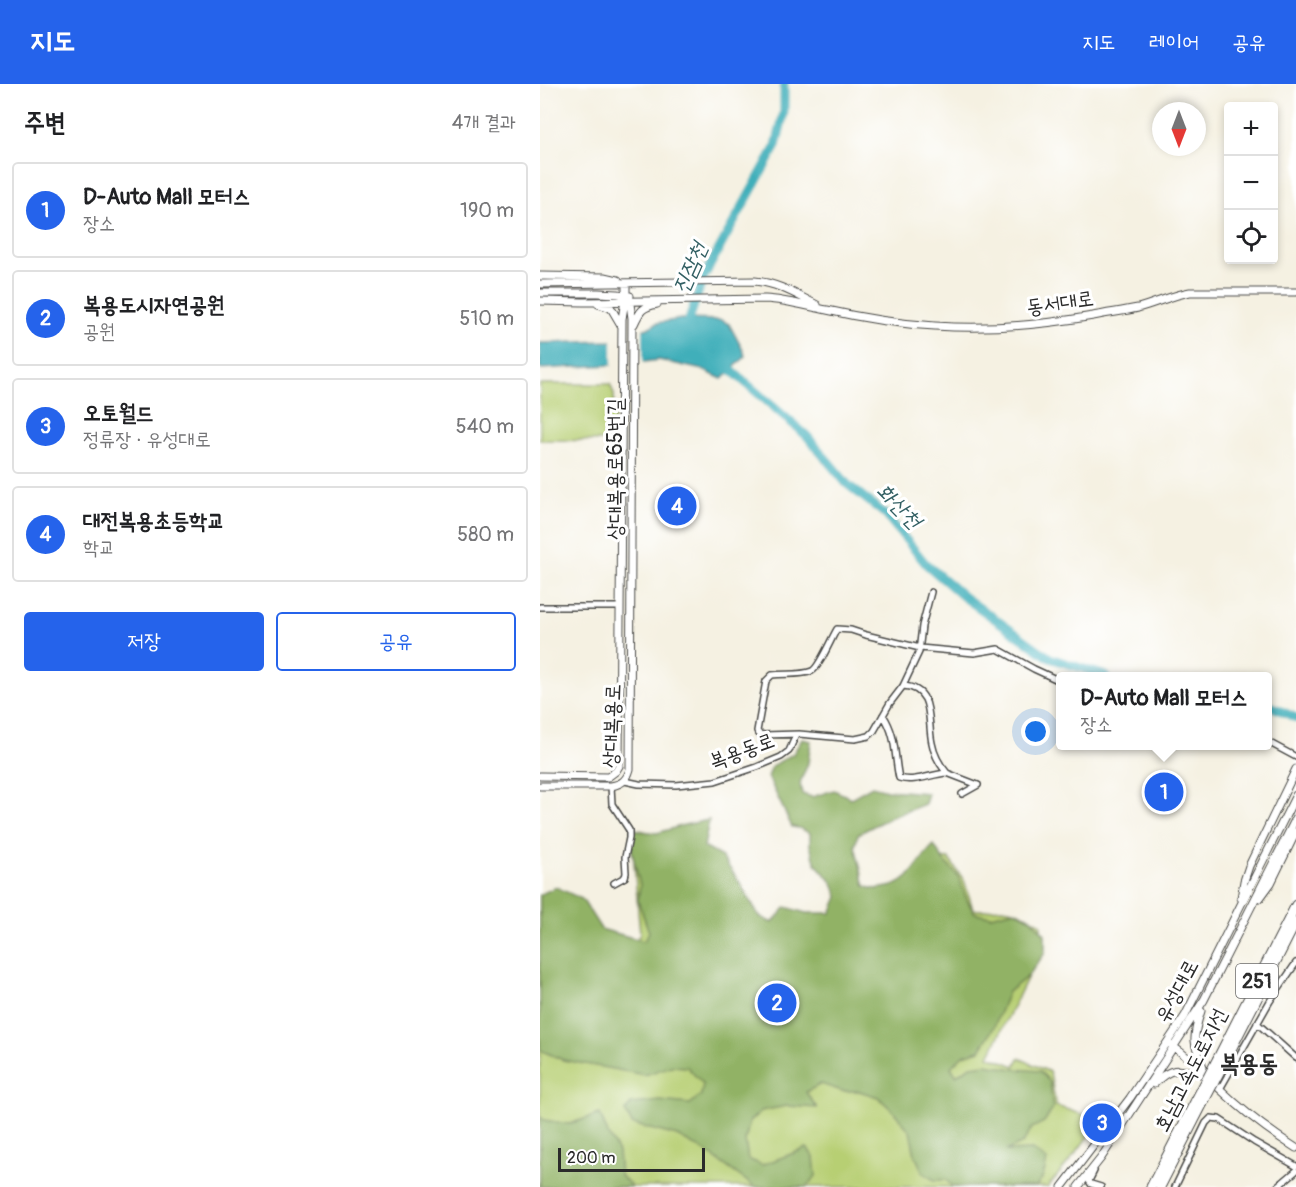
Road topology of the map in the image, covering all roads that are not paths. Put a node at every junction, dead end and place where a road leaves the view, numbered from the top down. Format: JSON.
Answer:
{"nodes":[{"id":1,"x":540,"y":276,"type":"edge"},
{"id":2,"x":626,"y":283,"type":"junction"},
{"id":3,"x":540,"y":284,"type":"edge"},
{"id":4,"x":1296,"y":292,"type":"edge"},
{"id":5,"x":540,"y":293,"type":"edge"},
{"id":6,"x":626,"y":298,"type":"junction"},
{"id":7,"x":670,"y":300,"type":"junction"},
{"id":8,"x":540,"y":301,"type":"edge"},
{"id":9,"x":583,"y":302,"type":"junction"},
{"id":10,"x":827,"y":310,"type":"junction"},
{"id":11,"x":621,"y":322,"type":"junction"},
{"id":12,"x":632,"y":322,"type":"junction"},
{"id":13,"x":931,"y":591,"type":"dead end"},
{"id":14,"x":540,"y":607,"type":"edge"},
{"id":15,"x":620,"y":607,"type":"junction"},
{"id":16,"x":620,"y":621,"type":"joint"},
{"id":17,"x":630,"y":621,"type":"joint"},
{"id":18,"x":920,"y":648,"type":"junction"},
{"id":19,"x":1056,"y":679,"type":"edge"},
{"id":20,"x":903,"y":686,"type":"junction"},
{"id":21,"x":883,"y":715,"type":"junction"},
{"id":22,"x":799,"y":734,"type":"junction"},
{"id":23,"x":1272,"y":744,"type":"edge"},
{"id":24,"x":1296,"y":757,"type":"edge"},
{"id":25,"x":1296,"y":769,"type":"edge"},
{"id":26,"x":947,"y":773,"type":"junction"},
{"id":27,"x":540,"y":776,"type":"edge"},
{"id":28,"x":625,"y":781,"type":"junction"},
{"id":29,"x":540,"y":786,"type":"edge"},
{"id":30,"x":611,"y":786,"type":"junction"},
{"id":31,"x":962,"y":794,"type":"dead end"},
{"id":32,"x":1296,"y":795,"type":"edge"},
{"id":33,"x":1296,"y":819,"type":"edge"},
{"id":34,"x":1296,"y":832,"type":"edge"},
{"id":35,"x":614,"y":883,"type":"dead end"},
{"id":36,"x":1240,"y":905,"type":"junction"},
{"id":37,"x":1296,"y":905,"type":"edge"},
{"id":38,"x":1245,"y":919,"type":"junction"},
{"id":39,"x":1296,"y":922,"type":"edge"},
{"id":40,"x":1296,"y":963,"type":"edge"},
{"id":41,"x":1204,"y":1000,"type":"junction"},
{"id":42,"x":1257,"y":1023,"type":"junction"},
{"id":43,"x":1171,"y":1045,"type":"junction"},
{"id":44,"x":1296,"y":1058,"type":"edge"},
{"id":45,"x":1221,"y":1060,"type":"junction"},
{"id":46,"x":1206,"y":1075,"type":"junction"},
{"id":47,"x":1220,"y":1089,"type":"junction"},
{"id":48,"x":1141,"y":1099,"type":"junction"},
{"id":49,"x":1199,"y":1103,"type":"junction"},
{"id":50,"x":1296,"y":1148,"type":"edge"},
{"id":51,"x":1101,"y":1158,"type":"junction"},
{"id":52,"x":1296,"y":1168,"type":"edge"},
{"id":53,"x":1062,"y":1187,"type":"edge"},
{"id":54,"x":1078,"y":1187,"type":"edge"},
{"id":55,"x":1101,"y":1187,"type":"edge"},
{"id":56,"x":1151,"y":1187,"type":"edge"},
{"id":57,"x":1160,"y":1187,"type":"edge"},
{"id":58,"x":1175,"y":1187,"type":"edge"},
{"id":59,"x":1277,"y":1187,"type":"edge"}],
"edges":[{"from":1,"to":2,"type":"street"},
{"from":2,"to":3,"type":"street","name":"동서대로"},
{"from":2,"to":6,"type":"street"},
{"from":2,"to":10,"type":"street","name":"동서대로"},
{"from":4,"to":10,"type":"street","name":"동서대로"},
{"from":5,"to":6,"type":"street"},
{"from":6,"to":7,"type":"street","name":"동서대로"},
{"from":6,"to":9,"type":"street"},
{"from":6,"to":11,"type":"street","name":"상대복용로65번길"},
{"from":6,"to":12,"type":"street","name":"상대복용로65번길"},
{"from":7,"to":10,"type":"street","name":"동서대로"},
{"from":7,"to":12,"type":"street"},
{"from":8,"to":9,"type":"street"},
{"from":9,"to":11,"type":"street"},
{"from":11,"to":15,"type":"street","name":"상대복용로65번길"},
{"from":12,"to":17,"type":"street","name":"상대복용로65번길"},
{"from":13,"to":18,"type":"street","name":"복용동로"},
{"from":14,"to":15,"type":"street"},
{"from":15,"to":16,"type":"street","name":"상대복용로65번길"},
{"from":16,"to":27,"type":"street","name":"상대복용로"},
{"from":17,"to":28,"type":"street","name":"상대복용로"},
{"from":18,"to":19,"type":"street"},
{"from":18,"to":20,"type":"street","name":"복용동로"},
{"from":18,"to":22,"type":"street"},
{"from":20,"to":21,"type":"street","name":"복용동로"},
{"from":20,"to":26,"type":"street"},
{"from":21,"to":22,"type":"street","name":"복용동로"},
{"from":21,"to":26,"type":"street"},
{"from":22,"to":28,"type":"street","name":"복용동로"},
{"from":23,"to":24,"type":"street"},
{"from":25,"to":36,"type":"street"},
{"from":26,"to":31,"type":"street"},
{"from":28,"to":30,"type":"street","name":"상대복용로"},
{"from":29,"to":30,"type":"street","name":"상대복용로"},
{"from":30,"to":35,"type":"street"},
{"from":32,"to":36,"type":"street","name":"유성대로"},
{"from":33,"to":38,"type":"street","name":"유성대로"},
{"from":34,"to":38,"type":"street"},
{"from":36,"to":43,"type":"street","name":"유성대로"},
{"from":37,"to":45,"type":"highway","name":"호남고속도로지선","number":"251"},
{"from":38,"to":41,"type":"street","name":"유성대로"},
{"from":39,"to":45,"type":"highway","name":"호남고속도로지선","number":"251"},
{"from":40,"to":42,"type":"street"},
{"from":41,"to":43,"type":"street","name":"유성대로"},
{"from":41,"to":46,"type":"street"},
{"from":42,"to":44,"type":"street"},
{"from":42,"to":47,"type":"street"},
{"from":43,"to":46,"type":"street"},
{"from":43,"to":48,"type":"street","name":"유성대로"},
{"from":43,"to":53,"type":"street","name":"유성대로"},
{"from":45,"to":49,"type":"highway","name":"호남고속도로지선","number":"251","bridge":true},
{"from":46,"to":47,"type":"street"},
{"from":46,"to":48,"type":"street"},
{"from":47,"to":50,"type":"street"},
{"from":48,"to":51,"type":"street","name":"유성대로"},
{"from":49,"to":56,"type":"highway","name":"호남고속도로지선","number":"251"},
{"from":49,"to":57,"type":"highway","name":"호남고속도로지선","number":"251"},
{"from":51,"to":54,"type":"street","name":"유성대로"},
{"from":51,"to":55,"type":"street"},
{"from":52,"to":58,"type":"street"},
{"from":52,"to":59,"type":"street"}]}
